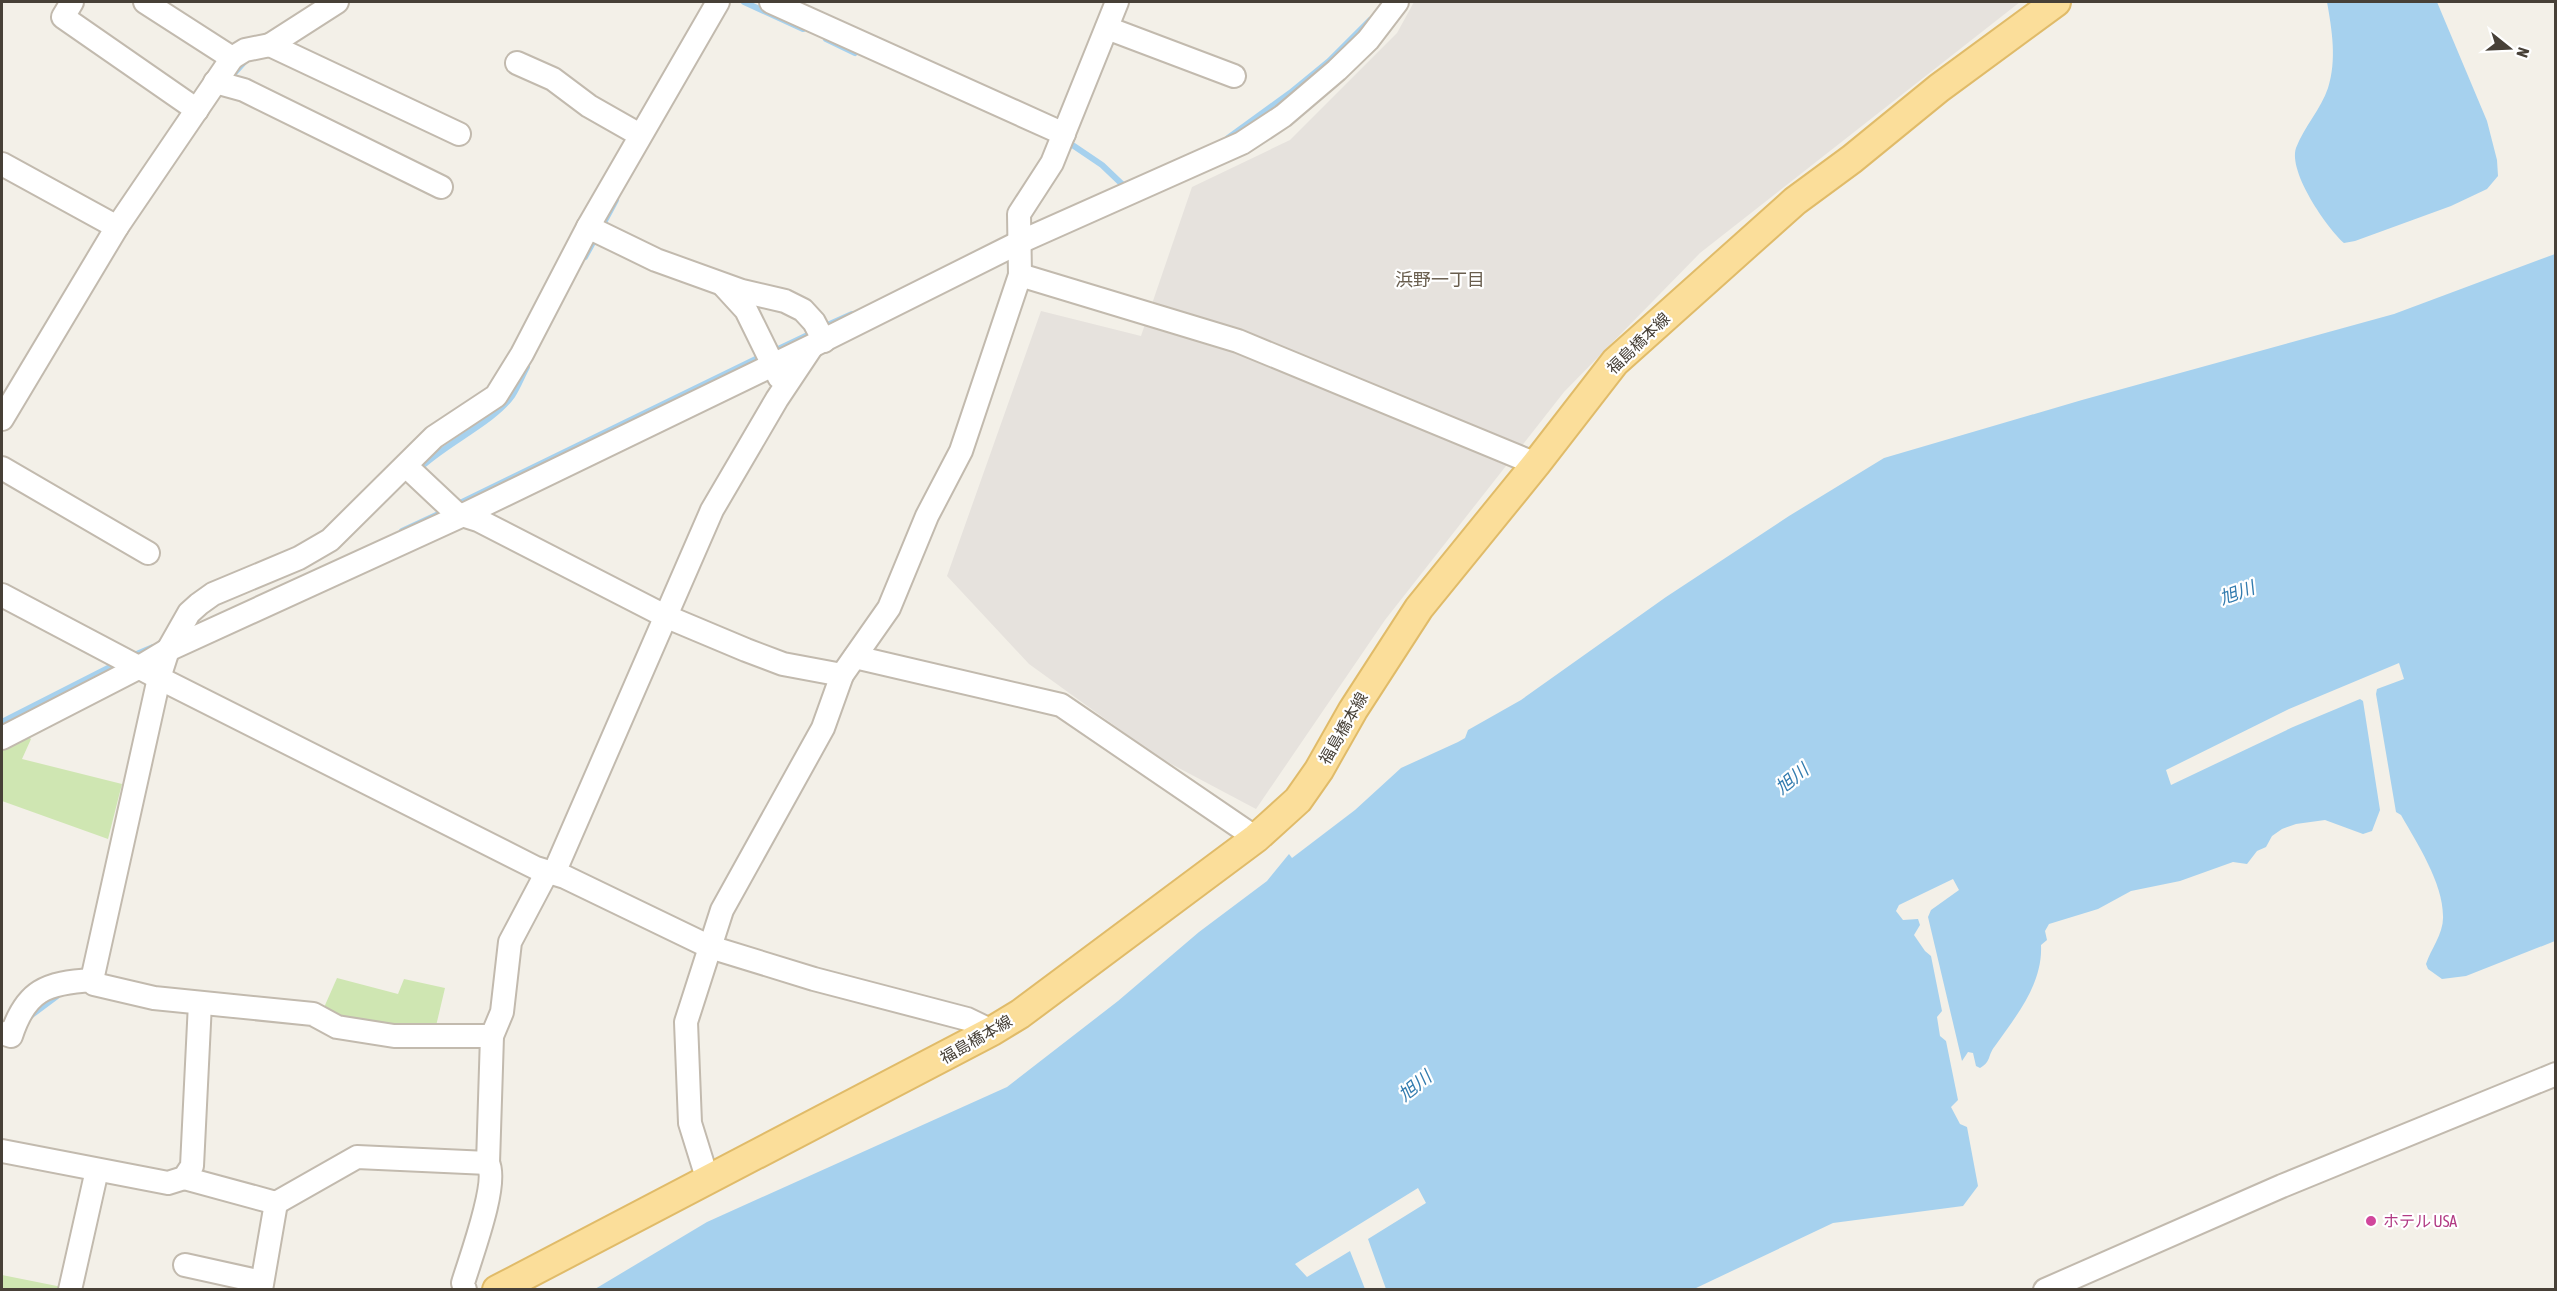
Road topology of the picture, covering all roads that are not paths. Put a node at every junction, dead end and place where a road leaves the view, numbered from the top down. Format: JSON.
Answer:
{"nodes":[{"id":1,"x":72,"y":2,"type":"edge"},
{"id":2,"x":145,"y":2,"type":"edge"},
{"id":3,"x":337,"y":2,"type":"edge"},
{"id":4,"x":718,"y":2,"type":"edge"},
{"id":5,"x":771,"y":2,"type":"edge"},
{"id":6,"x":1117,"y":2,"type":"edge"},
{"id":7,"x":1397,"y":2,"type":"edge"},
{"id":8,"x":2056,"y":2,"type":"edge"},
{"id":9,"x":1107,"y":28,"type":"junction"},
{"id":10,"x":517,"y":63,"type":"dead end"},
{"id":11,"x":235,"y":65,"type":"junction"},
{"id":12,"x":1234,"y":76,"type":"dead end"},
{"id":13,"x":196,"y":110,"type":"junction"},
{"id":14,"x":459,"y":134,"type":"dead end"},
{"id":15,"x":1064,"y":134,"type":"junction"},
{"id":16,"x":640,"y":135,"type":"junction"},
{"id":17,"x":2,"y":164,"type":"edge"},
{"id":18,"x":441,"y":187,"type":"dead end"},
{"id":19,"x":117,"y":226,"type":"junction"},
{"id":20,"x":595,"y":230,"type":"junction"},
{"id":21,"x":1020,"y":234,"type":"junction"},
{"id":22,"x":1020,"y":275,"type":"junction"},
{"id":23,"x":723,"y":285,"type":"junction"},
{"id":24,"x":818,"y":337,"type":"junction"},
{"id":25,"x":769,"y":358,"type":"junction"},
{"id":26,"x":784,"y":389,"type":"junction"},
{"id":27,"x":2,"y":419,"type":"edge"},
{"id":28,"x":1536,"y":464,"type":"junction"},
{"id":29,"x":2,"y":468,"type":"edge"},
{"id":30,"x":411,"y":470,"type":"junction"},
{"id":31,"x":454,"y":510,"type":"junction"},
{"id":32,"x":148,"y":553,"type":"dead end"},
{"id":33,"x":2,"y":595,"type":"edge"},
{"id":34,"x":661,"y":613,"type":"junction"},
{"id":35,"x":174,"y":638,"type":"junction"},
{"id":36,"x":136,"y":666,"type":"junction"},
{"id":37,"x":848,"y":666,"type":"junction"},
{"id":38,"x":159,"y":678,"type":"junction"},
{"id":39,"x":2,"y":738,"type":"edge"},
{"id":40,"x":1256,"y":838,"type":"junction"},
{"id":41,"x":550,"y":872,"type":"junction"},
{"id":42,"x":711,"y":946,"type":"junction"},
{"id":43,"x":88,"y":980,"type":"junction"},
{"id":44,"x":200,"y":1007,"type":"junction"},
{"id":45,"x":12,"y":1024,"type":"edge"},
{"id":46,"x":992,"y":1031,"type":"junction"},
{"id":47,"x":492,"y":1036,"type":"junction"},
{"id":48,"x":2556,"y":1074,"type":"edge"},
{"id":49,"x":2,"y":1151,"type":"edge"},
{"id":50,"x":488,"y":1163,"type":"junction"},
{"id":51,"x":97,"y":1170,"type":"junction"},
{"id":52,"x":184,"y":1178,"type":"junction"},
{"id":53,"x":708,"y":1181,"type":"junction"},
{"id":54,"x":276,"y":1203,"type":"junction"},
{"id":55,"x":185,"y":1265,"type":"dead end"},
{"id":56,"x":261,"y":1286,"type":"edge"},
{"id":57,"x":70,"y":1290,"type":"edge"},
{"id":58,"x":465,"y":1290,"type":"edge"},
{"id":59,"x":497,"y":1290,"type":"edge"},
{"id":60,"x":2045,"y":1290,"type":"edge"}],
"edges":[{"from":1,"to":13,"type":"street"},
{"from":2,"to":11,"type":"street"},
{"from":3,"to":11,"type":"street"},
{"from":4,"to":16,"type":"street"},
{"from":5,"to":15,"type":"street"},
{"from":6,"to":9,"type":"street"},
{"from":7,"to":21,"type":"street"},
{"from":8,"to":28,"type":"main road","name":"福島橋本線"},
{"from":9,"to":12,"type":"street"},
{"from":9,"to":15,"type":"street"},
{"from":10,"to":16,"type":"street"},
{"from":11,"to":13,"type":"street"},
{"from":11,"to":14,"type":"street"},
{"from":11,"to":18,"type":"street"},
{"from":13,"to":19,"type":"street"},
{"from":15,"to":21,"type":"street"},
{"from":16,"to":20,"type":"street"},
{"from":17,"to":19,"type":"street"},
{"from":19,"to":27,"type":"street"},
{"from":20,"to":23,"type":"street"},
{"from":20,"to":30,"type":"street"},
{"from":21,"to":22,"type":"street"},
{"from":21,"to":24,"type":"street"},
{"from":22,"to":28,"type":"street"},
{"from":22,"to":37,"type":"street"},
{"from":23,"to":24,"type":"street"},
{"from":23,"to":25,"type":"street"},
{"from":24,"to":25,"type":"street"},
{"from":24,"to":26,"type":"street"},
{"from":25,"to":26,"type":"street"},
{"from":25,"to":31,"type":"street"},
{"from":26,"to":34,"type":"street"},
{"from":28,"to":40,"type":"main road","name":"福島橋本線"},
{"from":29,"to":32,"type":"street"},
{"from":30,"to":31,"type":"street"},
{"from":30,"to":35,"type":"street"},
{"from":31,"to":34,"type":"street"},
{"from":31,"to":35,"type":"street"},
{"from":33,"to":36,"type":"street"},
{"from":34,"to":37,"type":"street"},
{"from":34,"to":41,"type":"street"},
{"from":35,"to":36,"type":"street"},
{"from":35,"to":38,"type":"street"},
{"from":36,"to":38,"type":"street"},
{"from":36,"to":39,"type":"street"},
{"from":37,"to":40,"type":"street"},
{"from":37,"to":42,"type":"street"},
{"from":38,"to":41,"type":"street"},
{"from":38,"to":43,"type":"street"},
{"from":40,"to":46,"type":"main road","name":"福島橋本線"},
{"from":41,"to":42,"type":"street"},
{"from":41,"to":47,"type":"street"},
{"from":42,"to":46,"type":"street"},
{"from":42,"to":53,"type":"street"},
{"from":43,"to":44,"type":"street"},
{"from":43,"to":45,"type":"street"},
{"from":44,"to":47,"type":"street"},
{"from":44,"to":52,"type":"street"},
{"from":46,"to":53,"type":"main road","name":"福島橋本線"},
{"from":47,"to":50,"type":"street"},
{"from":48,"to":60,"type":"street"},
{"from":49,"to":51,"type":"street"},
{"from":50,"to":54,"type":"street"},
{"from":50,"to":58,"type":"street"},
{"from":51,"to":52,"type":"street"},
{"from":51,"to":57,"type":"street"},
{"from":52,"to":54,"type":"street"},
{"from":53,"to":59,"type":"main road","name":"福島橋本線"},
{"from":54,"to":56,"type":"street"},
{"from":55,"to":56,"type":"street"}]}
